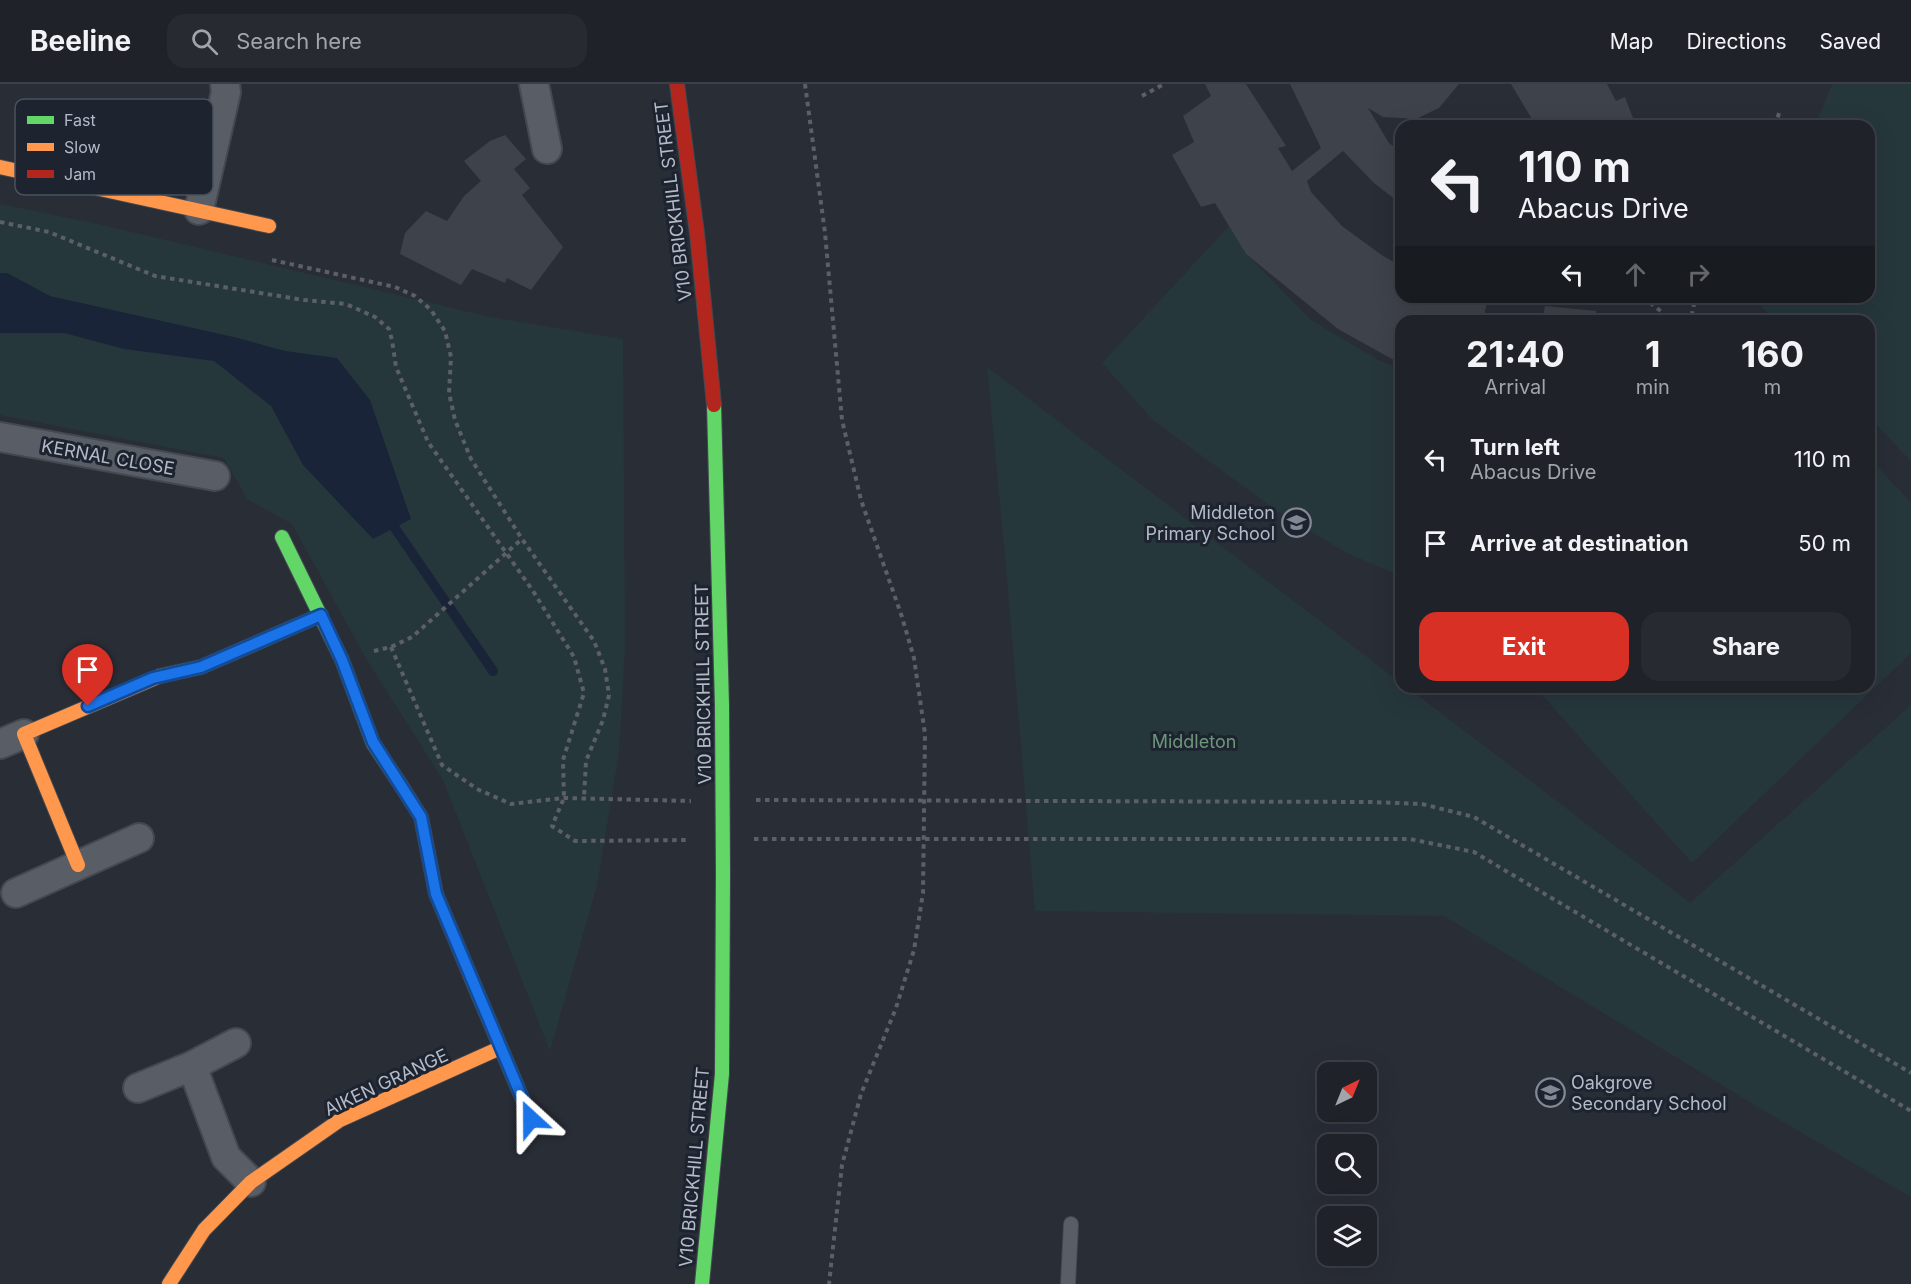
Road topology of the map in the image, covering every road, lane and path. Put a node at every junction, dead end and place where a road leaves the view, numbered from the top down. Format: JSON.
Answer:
{"nodes":[{"id":1,"x":225,"y":84,"type":"edge"},
{"id":2,"x":534,"y":84,"type":"edge"},
{"id":3,"x":677,"y":84,"type":"edge"},
{"id":4,"x":805,"y":84,"type":"edge"},
{"id":5,"x":1164,"y":84,"type":"edge"},
{"id":6,"x":1142,"y":96,"type":"dead end"},
{"id":7,"x":1780,"y":110,"type":"dead end"},
{"id":8,"x":1777,"y":120,"type":"edge"},
{"id":9,"x":213,"y":149,"type":"edge"},
{"id":10,"x":547,"y":149,"type":"dead end"},
{"id":11,"x":0,"y":167,"type":"edge"},
{"id":12,"x":15,"y":170,"type":"edge"},
{"id":13,"x":130,"y":195,"type":"edge"},
{"id":14,"x":202,"y":195,"type":"edge"},
{"id":15,"x":199,"y":210,"type":"junction"},
{"id":16,"x":0,"y":222,"type":"edge"},
{"id":17,"x":269,"y":226,"type":"dead end"},
{"id":18,"x":267,"y":259,"type":"dead end"},
{"id":19,"x":1651,"y":303,"type":"edge"},
{"id":20,"x":1694,"y":304,"type":"dead end"},
{"id":21,"x":1665,"y":315,"type":"edge"},
{"id":22,"x":1691,"y":315,"type":"edge"},
{"id":23,"x":0,"y":437,"type":"edge"},
{"id":24,"x":215,"y":476,"type":"dead end"},
{"id":25,"x":282,"y":537,"type":"dead end"},
{"id":26,"x":522,"y":539,"type":"junction"},
{"id":27,"x":506,"y":552,"type":"junction"},
{"id":28,"x":321,"y":615,"type":"junction"},
{"id":29,"x":391,"y":647,"type":"junction"},
{"id":30,"x":342,"y":660,"type":"junction"},
{"id":31,"x":12,"y":739,"type":"edge"},
{"id":32,"x":564,"y":798,"type":"junction"},
{"id":33,"x":584,"y":798,"type":"junction"},
{"id":34,"x":748,"y":800,"type":"dead end"},
{"id":35,"x":924,"y":800,"type":"junction"},
{"id":36,"x":693,"y":801,"type":"dead end"},
{"id":37,"x":140,"y":838,"type":"dead end"},
{"id":38,"x":925,"y":838,"type":"junction"},
{"id":39,"x":750,"y":839,"type":"dead end"},
{"id":40,"x":692,"y":840,"type":"dead end"},
{"id":41,"x":78,"y":865,"type":"junction"},
{"id":42,"x":16,"y":892,"type":"dead end"},
{"id":43,"x":236,"y":1043,"type":"dead end"},
{"id":44,"x":500,"y":1048,"type":"junction"},
{"id":45,"x":192,"y":1066,"type":"junction"},
{"id":46,"x":1911,"y":1073,"type":"edge"},
{"id":47,"x":138,"y":1088,"type":"dead end"},
{"id":48,"x":1911,"y":1111,"type":"edge"},
{"id":49,"x":531,"y":1119,"type":"dead end"},
{"id":50,"x":251,"y":1182,"type":"junction"},
{"id":51,"x":1071,"y":1224,"type":"dead end"},
{"id":52,"x":169,"y":1284,"type":"edge"},
{"id":53,"x":702,"y":1284,"type":"edge"},
{"id":54,"x":829,"y":1284,"type":"edge"},
{"id":55,"x":1068,"y":1284,"type":"edge"}],
"edges":[{"from":1,"to":9,"type":"street"},
{"from":2,"to":10,"type":"street"},
{"from":3,"to":53,"type":"street","name":"V10 BRICKHILL STREET","bridge":true},
{"from":4,"to":35,"type":"path"},
{"from":5,"to":6,"type":"path"},
{"from":7,"to":8,"type":"path"},
{"from":11,"to":12,"type":"street"},
{"from":13,"to":15,"type":"street"},
{"from":14,"to":15,"type":"street"},
{"from":15,"to":17,"type":"street"},
{"from":16,"to":27,"type":"path"},
{"from":18,"to":26,"type":"path"},
{"from":19,"to":21,"type":"path"},
{"from":20,"to":22,"type":"path"},
{"from":23,"to":24,"type":"street","name":"KERNAL CLOSE"},
{"from":25,"to":28,"type":"street"},
{"from":26,"to":27,"type":"path"},
{"from":26,"to":33,"type":"path"},
{"from":27,"to":29,"type":"path"},
{"from":27,"to":32,"type":"path"},
{"from":28,"to":30,"type":"street"},
{"from":28,"to":31,"type":"street"},
{"from":29,"to":30,"type":"path"},
{"from":29,"to":32,"type":"path"},
{"from":30,"to":44,"type":"street"},
{"from":31,"to":41,"type":"street"},
{"from":32,"to":33,"type":"path"},
{"from":32,"to":40,"type":"path"},
{"from":33,"to":36,"type":"path"},
{"from":34,"to":35,"type":"path"},
{"from":35,"to":38,"type":"path"},
{"from":35,"to":46,"type":"path"},
{"from":37,"to":41,"type":"street"},
{"from":38,"to":39,"type":"path"},
{"from":38,"to":48,"type":"path"},
{"from":38,"to":54,"type":"path"},
{"from":41,"to":42,"type":"street"},
{"from":43,"to":45,"type":"street"},
{"from":44,"to":49,"type":"street"},
{"from":44,"to":50,"type":"street","name":"AIKEN GRANGE"},
{"from":45,"to":47,"type":"street"},
{"from":45,"to":50,"type":"street"},
{"from":50,"to":52,"type":"street","name":"AIKEN GRANGE"},
{"from":51,"to":55,"type":"lane"}]}
